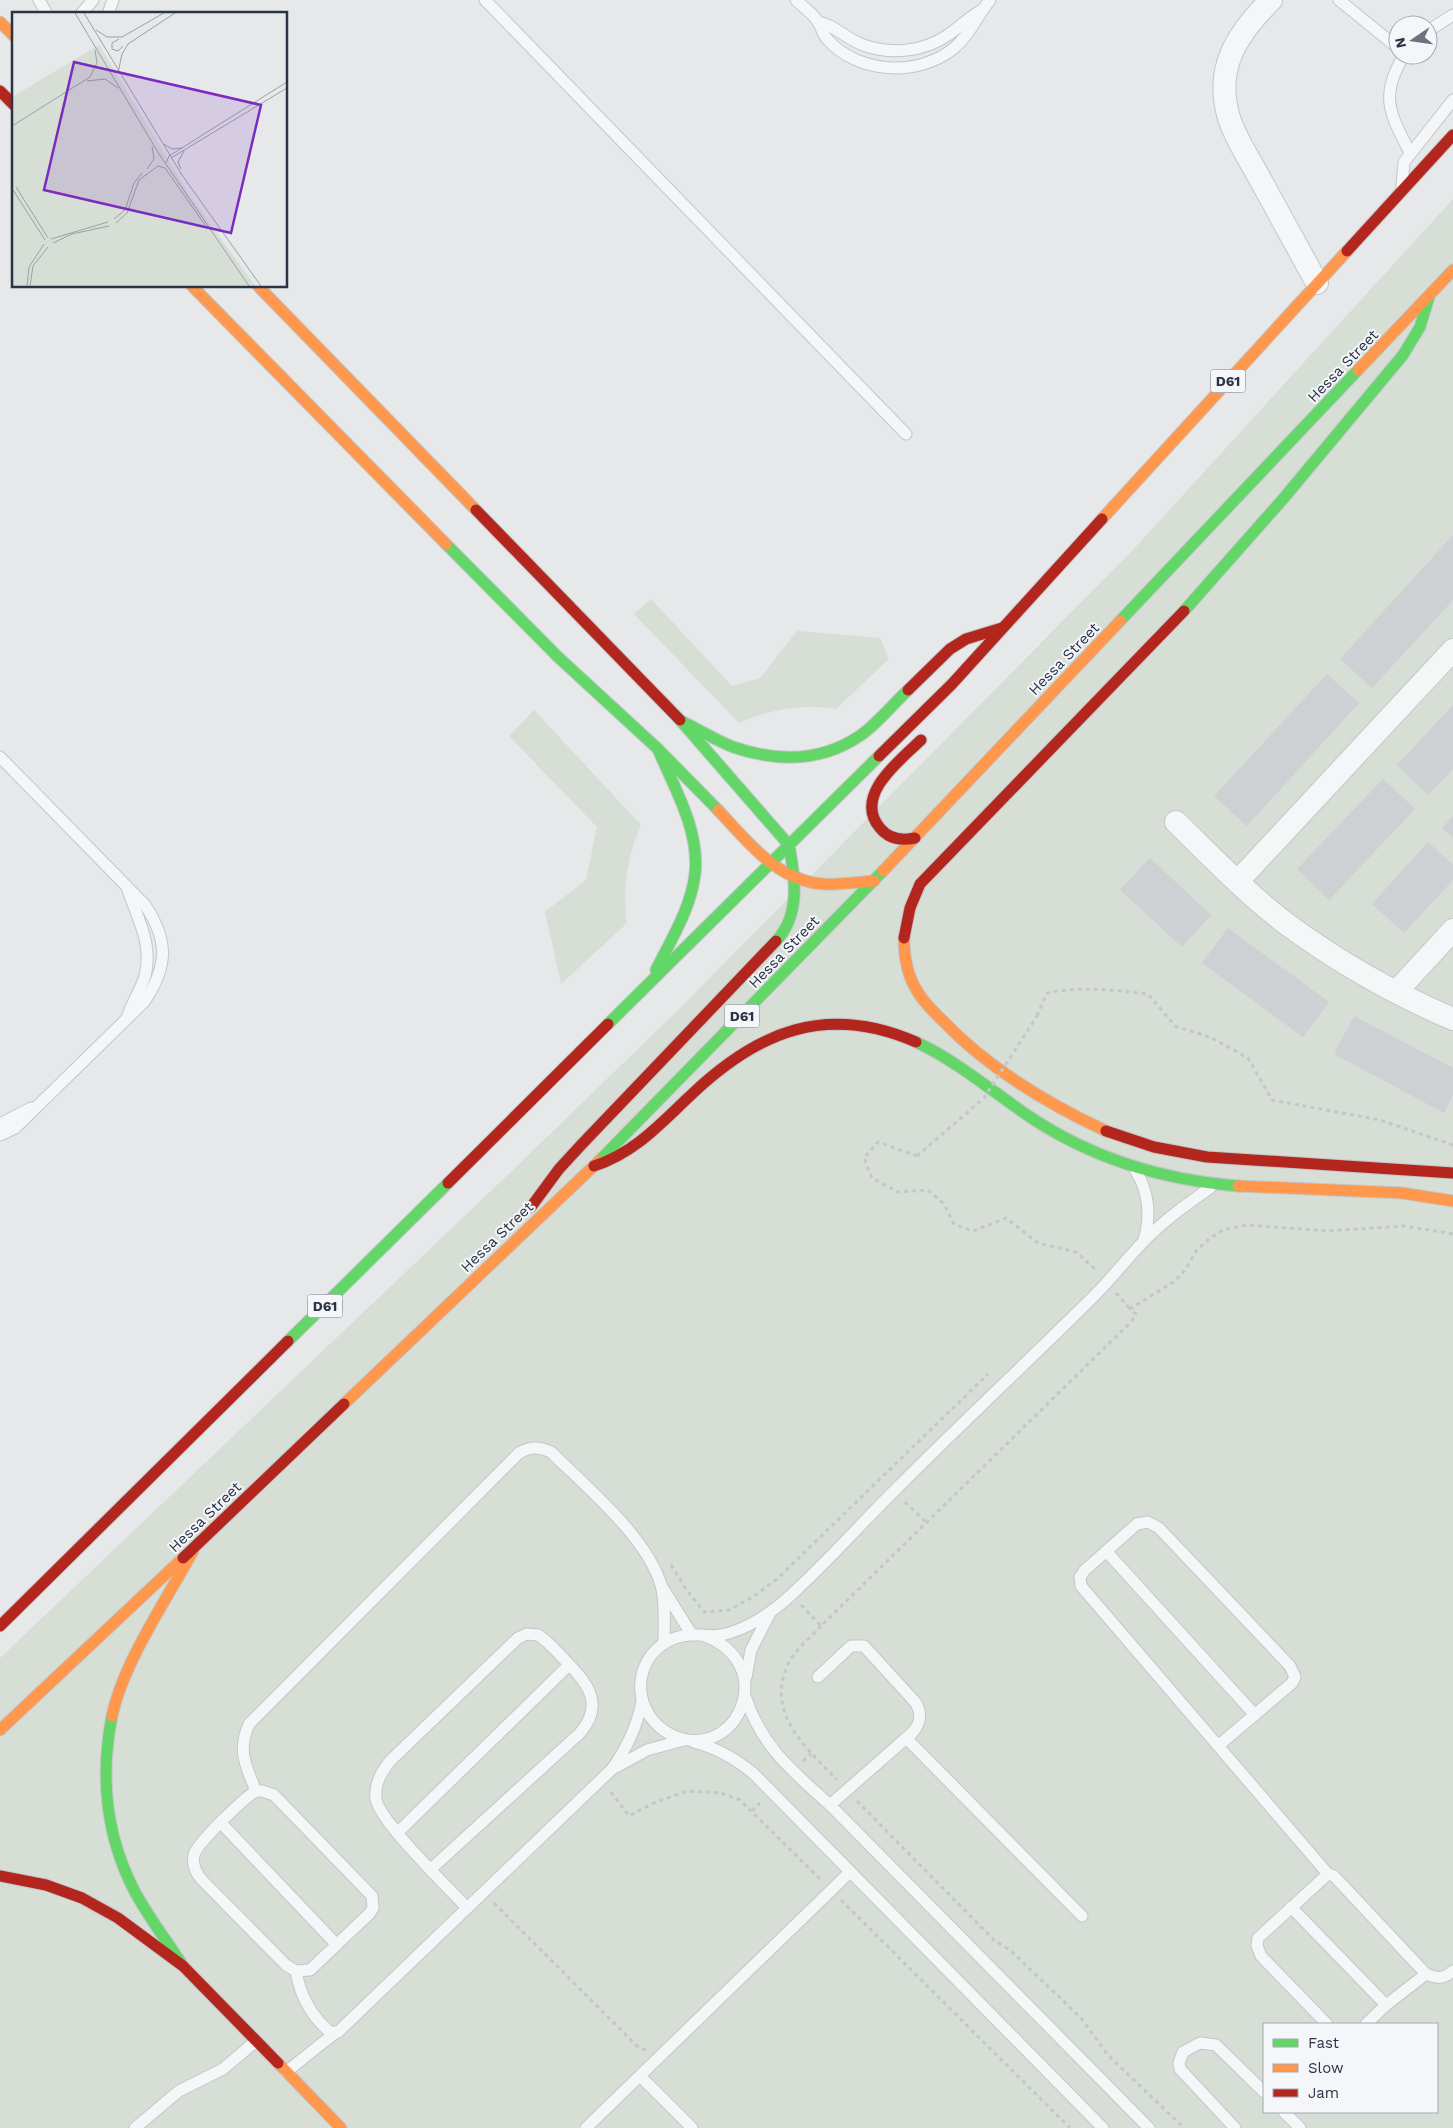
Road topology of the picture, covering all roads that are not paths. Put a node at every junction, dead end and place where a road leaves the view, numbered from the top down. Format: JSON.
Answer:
{"nodes":[{"id":1,"x":39,"y":0,"type":"edge"},
{"id":2,"x":93,"y":0,"type":"edge"},
{"id":3,"x":113,"y":0,"type":"edge"},
{"id":4,"x":485,"y":0,"type":"edge"},
{"id":5,"x":796,"y":0,"type":"edge"},
{"id":6,"x":990,"y":0,"type":"edge"},
{"id":7,"x":1271,"y":0,"type":"edge"},
{"id":8,"x":1339,"y":0,"type":"edge"},
{"id":9,"x":982,"y":10,"type":"junction"},
{"id":10,"x":46,"y":12,"type":"edge"},
{"id":11,"x":83,"y":12,"type":"edge"},
{"id":12,"x":109,"y":12,"type":"edge"},
{"id":13,"x":1453,"y":15,"type":"edge"},
{"id":14,"x":0,"y":22,"type":"edge"},
{"id":15,"x":818,"y":22,"type":"junction"},
{"id":16,"x":1438,"y":25,"type":"edge"},
{"id":17,"x":12,"y":34,"type":"edge"},
{"id":18,"x":1388,"y":40,"type":"edge"},
{"id":19,"x":1399,"y":65,"type":"edge"},
{"id":20,"x":0,"y":91,"type":"edge"},
{"id":21,"x":1453,"y":100,"type":"edge"},
{"id":22,"x":10,"y":110,"type":"edge"},
{"id":23,"x":1453,"y":135,"type":"edge"},
{"id":24,"x":1410,"y":153,"type":"junction"},
{"id":25,"x":1403,"y":191,"type":"junction"},
{"id":26,"x":1453,"y":270,"type":"edge"},
{"id":27,"x":1317,"y":283,"type":"junction"},
{"id":28,"x":194,"y":288,"type":"edge"},
{"id":29,"x":260,"y":288,"type":"edge"},
{"id":30,"x":1429,"y":297,"type":"junction"},
{"id":31,"x":906,"y":434,"type":"dead end"},
{"id":32,"x":1003,"y":628,"type":"junction"},
{"id":33,"x":1453,"y":650,"type":"edge"},
{"id":34,"x":952,"y":684,"type":"junction"},
{"id":35,"x":948,"y":706,"type":"dead end"},
{"id":36,"x":680,"y":721,"type":"junction"},
{"id":37,"x":928,"y":733,"type":"dead end"},
{"id":38,"x":658,"y":749,"type":"junction"},
{"id":39,"x":0,"y":757,"type":"edge"},
{"id":40,"x":1176,"y":822,"type":"dead end"},
{"id":41,"x":915,"y":838,"type":"junction"},
{"id":42,"x":789,"y":845,"type":"junction"},
{"id":43,"x":770,"y":864,"type":"junction"},
{"id":44,"x":795,"y":878,"type":"junction"},
{"id":45,"x":874,"y":881,"type":"junction"},
{"id":46,"x":1238,"y":881,"type":"junction"},
{"id":47,"x":1453,"y":930,"type":"edge"},
{"id":48,"x":649,"y":985,"type":"junction"},
{"id":49,"x":1397,"y":991,"type":"junction"},
{"id":50,"x":1453,"y":1019,"type":"edge"},
{"id":51,"x":35,"y":1106,"type":"junction"},
{"id":52,"x":0,"y":1124,"type":"edge"},
{"id":53,"x":0,"y":1135,"type":"edge"},
{"id":54,"x":594,"y":1166,"type":"junction"},
{"id":55,"x":1135,"y":1168,"type":"junction"},
{"id":56,"x":1453,"y":1173,"type":"edge"},
{"id":57,"x":1216,"y":1184,"type":"junction"},
{"id":58,"x":1453,"y":1201,"type":"edge"},
{"id":59,"x":1143,"y":1242,"type":"junction"},
{"id":60,"x":500,"y":1255,"type":"junction"},
{"id":61,"x":196,"y":1546,"type":"junction"},
{"id":62,"x":1106,"y":1551,"type":"junction"},
{"id":63,"x":661,"y":1586,"type":"junction"},
{"id":64,"x":771,"y":1611,"type":"junction"},
{"id":65,"x":2,"y":1623,"type":"edge"},
{"id":66,"x":692,"y":1634,"type":"junction"},
{"id":67,"x":705,"y":1636,"type":"junction"},
{"id":68,"x":664,"y":1643,"type":"junction"},
{"id":69,"x":569,"y":1665,"type":"junction"},
{"id":70,"x":818,"y":1677,"type":"dead end"},
{"id":71,"x":745,"y":1690,"type":"junction"},
{"id":72,"x":642,"y":1701,"type":"junction"},
{"id":73,"x":1255,"y":1715,"type":"junction"},
{"id":74,"x":0,"y":1730,"type":"edge"},
{"id":75,"x":906,"y":1738,"type":"junction"},
{"id":76,"x":688,"y":1740,"type":"junction"},
{"id":77,"x":1218,"y":1746,"type":"junction"},
{"id":78,"x":612,"y":1769,"type":"junction"},
{"id":79,"x":256,"y":1791,"type":"junction"},
{"id":80,"x":830,"y":1805,"type":"junction"},
{"id":81,"x":220,"y":1823,"type":"junction"},
{"id":82,"x":398,"y":1833,"type":"junction"},
{"id":83,"x":431,"y":1869,"type":"junction"},
{"id":84,"x":850,"y":1872,"type":"junction"},
{"id":85,"x":1328,"y":1874,"type":"junction"},
{"id":86,"x":0,"y":1876,"type":"edge"},
{"id":87,"x":467,"y":1908,"type":"junction"},
{"id":88,"x":1291,"y":1908,"type":"junction"},
{"id":89,"x":1082,"y":1916,"type":"dead end"},
{"id":90,"x":338,"y":1945,"type":"junction"},
{"id":91,"x":183,"y":1966,"type":"junction"},
{"id":92,"x":296,"y":1971,"type":"junction"},
{"id":93,"x":1453,"y":1971,"type":"edge"},
{"id":94,"x":1426,"y":1974,"type":"junction"},
{"id":95,"x":1386,"y":2005,"type":"junction"},
{"id":96,"x":1326,"y":2023,"type":"edge"},
{"id":97,"x":1367,"y":2023,"type":"edge"},
{"id":98,"x":334,"y":2033,"type":"junction"},
{"id":99,"x":256,"y":2041,"type":"junction"},
{"id":100,"x":286,"y":2072,"type":"junction"},
{"id":101,"x":640,"y":2076,"type":"junction"},
{"id":102,"x":1263,"y":2091,"type":"edge"},
{"id":103,"x":1285,"y":2113,"type":"edge"},
{"id":104,"x":136,"y":2128,"type":"edge"},
{"id":105,"x":341,"y":2128,"type":"edge"},
{"id":106,"x":586,"y":2128,"type":"edge"},
{"id":107,"x":692,"y":2128,"type":"edge"},
{"id":108,"x":1103,"y":2128,"type":"edge"},
{"id":109,"x":1149,"y":2128,"type":"edge"},
{"id":110,"x":1235,"y":2128,"type":"edge"},
{"id":111,"x":1300,"y":2128,"type":"edge"}],
"edges":[{"from":1,"to":10,"type":"lane"},
{"from":2,"to":11,"type":"lane"},
{"from":3,"to":12,"type":"lane"},
{"from":4,"to":31,"type":"lane"},
{"from":5,"to":15,"type":"lane"},
{"from":6,"to":9,"type":"lane"},
{"from":7,"to":27,"type":"street"},
{"from":8,"to":18,"type":"lane"},
{"from":9,"to":15,"type":"lane"},
{"from":9,"to":15,"type":"lane"},
{"from":13,"to":16,"type":"lane"},
{"from":14,"to":17,"type":"main road"},
{"from":19,"to":24,"type":"lane"},
{"from":20,"to":22,"type":"main road"},
{"from":21,"to":24,"type":"lane"},
{"from":23,"to":25,"type":"main road","number":"D61"},
{"from":24,"to":25,"type":"lane"},
{"from":25,"to":27,"type":"main road","number":"D61"},
{"from":26,"to":30,"type":"main road","name":"Hessa Street","number":"D61"},
{"from":27,"to":32,"type":"main road","number":"D61"},
{"from":28,"to":38,"type":"main road"},
{"from":29,"to":36,"type":"main road"},
{"from":30,"to":41,"type":"main road","name":"Hessa Street","number":"D61"},
{"from":30,"to":56,"type":"main road"},
{"from":32,"to":34,"type":"main road","number":"D61"},
{"from":32,"to":36,"type":"main road"},
{"from":33,"to":46,"type":"street"},
{"from":34,"to":35,"type":"main road"},
{"from":34,"to":42,"type":"main road","number":"D61"},
{"from":36,"to":42,"type":"main road"},
{"from":37,"to":41,"type":"main road"},
{"from":38,"to":43,"type":"main road"},
{"from":38,"to":48,"type":"main road"},
{"from":39,"to":51,"type":"lane"},
{"from":40,"to":46,"type":"street"},
{"from":41,"to":45,"type":"main road","name":"Hessa Street","number":"D61"},
{"from":42,"to":43,"type":"main road","number":"D61"},
{"from":42,"to":44,"type":"main road"},
{"from":43,"to":44,"type":"main road"},
{"from":43,"to":48,"type":"main road","number":"D61"},
{"from":44,"to":45,"type":"main road"},
{"from":44,"to":60,"type":"main road"},
{"from":45,"to":54,"type":"main road","name":"Hessa Street","number":"D61"},
{"from":46,"to":49,"type":"street"},
{"from":47,"to":49,"type":"street"},
{"from":48,"to":65,"type":"main road","number":"D61"},
{"from":49,"to":50,"type":"street"},
{"from":51,"to":52,"type":"lane"},
{"from":51,"to":53,"type":"lane"},
{"from":54,"to":55,"type":"main road"},
{"from":54,"to":60,"type":"main road","name":"Hessa Street","number":"D61"},
{"from":55,"to":57,"type":"main road"},
{"from":55,"to":59,"type":"lane"},
{"from":57,"to":58,"type":"main road"},
{"from":57,"to":59,"type":"lane"},
{"from":59,"to":64,"type":"lane"},
{"from":60,"to":61,"type":"main road","name":"Hessa Street","number":"D61"},
{"from":61,"to":74,"type":"main road","name":"Hessa Street","number":"D61"},
{"from":61,"to":91,"type":"main road"},
{"from":62,"to":73,"type":"lane"},
{"from":62,"to":73,"type":"lane"},
{"from":62,"to":77,"type":"lane"},
{"from":63,"to":66,"type":"lane"},
{"from":63,"to":68,"type":"lane"},
{"from":63,"to":79,"type":"lane"},
{"from":64,"to":67,"type":"lane"},
{"from":64,"to":71,"type":"lane"},
{"from":66,"to":67,"type":"lane"},
{"from":66,"to":68,"type":"lane"},
{"from":67,"to":71,"type":"lane"},
{"from":68,"to":72,"type":"lane"},
{"from":69,"to":82,"type":"lane"},
{"from":69,"to":82,"type":"lane"},
{"from":69,"to":83,"type":"lane"},
{"from":70,"to":75,"type":"lane"},
{"from":71,"to":76,"type":"lane"},
{"from":71,"to":80,"type":"lane"},
{"from":72,"to":76,"type":"lane"},
{"from":72,"to":78,"type":"lane"},
{"from":73,"to":77,"type":"lane"},
{"from":75,"to":80,"type":"lane"},
{"from":75,"to":89,"type":"lane"},
{"from":76,"to":78,"type":"lane"},
{"from":76,"to":84,"type":"lane"},
{"from":77,"to":85,"type":"lane"},
{"from":78,"to":87,"type":"lane"},
{"from":79,"to":81,"type":"lane"},
{"from":79,"to":90,"type":"lane"},
{"from":80,"to":109,"type":"lane"},
{"from":81,"to":90,"type":"lane"},
{"from":81,"to":92,"type":"lane"},
{"from":82,"to":83,"type":"lane"},
{"from":83,"to":87,"type":"lane"},
{"from":84,"to":101,"type":"lane"},
{"from":84,"to":108,"type":"lane"},
{"from":85,"to":88,"type":"lane"},
{"from":85,"to":94,"type":"lane"},
{"from":86,"to":91,"type":"main road"},
{"from":87,"to":98,"type":"lane"},
{"from":88,"to":95,"type":"lane"},
{"from":88,"to":96,"type":"lane"},
{"from":90,"to":92,"type":"lane"},
{"from":91,"to":99,"type":"main road"},
{"from":92,"to":98,"type":"lane"},
{"from":93,"to":94,"type":"lane"},
{"from":94,"to":95,"type":"lane"},
{"from":95,"to":97,"type":"lane"},
{"from":98,"to":100,"type":"lane"},
{"from":99,"to":100,"type":"main road"},
{"from":99,"to":104,"type":"lane"},
{"from":100,"to":105,"type":"main road"},
{"from":101,"to":106,"type":"lane"},
{"from":101,"to":107,"type":"lane"},
{"from":102,"to":110,"type":"lane"},
{"from":103,"to":111,"type":"lane"}]}
